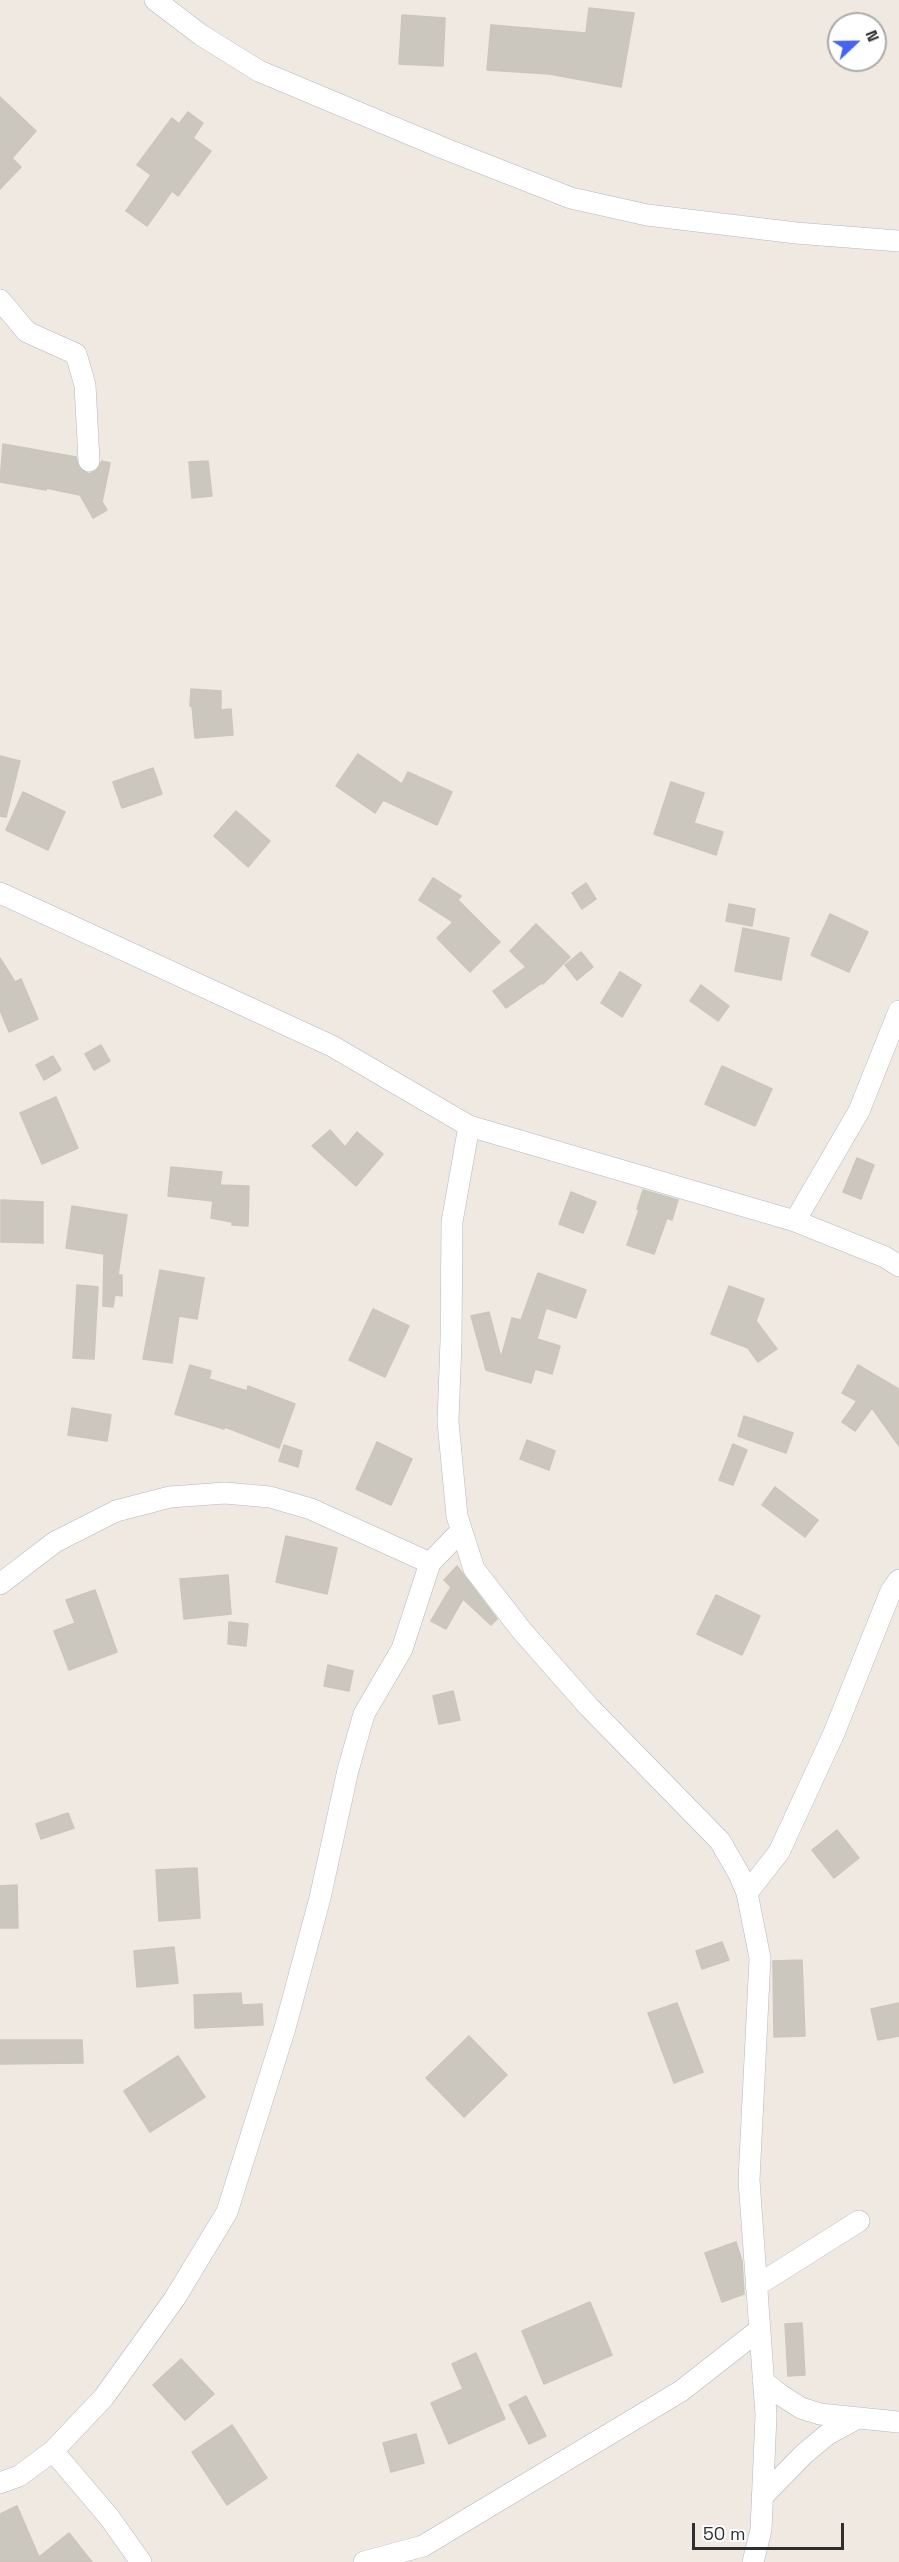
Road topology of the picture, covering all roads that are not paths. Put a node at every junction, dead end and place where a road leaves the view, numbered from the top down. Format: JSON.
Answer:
{"nodes":[{"id":1,"x":155,"y":0,"type":"edge"},
{"id":2,"x":899,"y":241,"type":"edge"},
{"id":3,"x":0,"y":300,"type":"edge"},
{"id":4,"x":89,"y":461,"type":"dead end"},
{"id":5,"x":0,"y":893,"type":"edge"},
{"id":6,"x":899,"y":1011,"type":"edge"},
{"id":7,"x":469,"y":1126,"type":"junction"},
{"id":8,"x":795,"y":1221,"type":"junction"},
{"id":9,"x":899,"y":1266,"type":"edge"},
{"id":10,"x":461,"y":1531,"type":"junction"},
{"id":11,"x":430,"y":1563,"type":"junction"},
{"id":12,"x":899,"y":1580,"type":"edge"},
{"id":13,"x":0,"y":1584,"type":"edge"},
{"id":14,"x":747,"y":1893,"type":"junction"},
{"id":15,"x":859,"y":2221,"type":"dead end"},
{"id":16,"x":756,"y":2286,"type":"junction"},
{"id":17,"x":759,"y":2330,"type":"junction"},
{"id":18,"x":763,"y":2381,"type":"junction"},
{"id":19,"x":858,"y":2418,"type":"junction"},
{"id":20,"x":899,"y":2422,"type":"edge"},
{"id":21,"x":53,"y":2451,"type":"junction"},
{"id":22,"x":0,"y":2483,"type":"edge"},
{"id":23,"x":762,"y":2498,"type":"junction"},
{"id":24,"x":141,"y":2562,"type":"edge"},
{"id":25,"x":364,"y":2562,"type":"edge"},
{"id":26,"x":753,"y":2562,"type":"edge"}],
"edges":[{"from":1,"to":2,"type":"street"},
{"from":3,"to":4,"type":"street"},
{"from":5,"to":7,"type":"street"},
{"from":6,"to":8,"type":"street"},
{"from":7,"to":8,"type":"street"},
{"from":7,"to":10,"type":"street"},
{"from":8,"to":9,"type":"street"},
{"from":10,"to":11,"type":"street"},
{"from":10,"to":14,"type":"street"},
{"from":11,"to":13,"type":"street"},
{"from":11,"to":21,"type":"street"},
{"from":12,"to":14,"type":"street"},
{"from":14,"to":16,"type":"street"},
{"from":15,"to":16,"type":"street"},
{"from":16,"to":17,"type":"street"},
{"from":17,"to":18,"type":"street"},
{"from":17,"to":25,"type":"street"},
{"from":18,"to":19,"type":"street"},
{"from":18,"to":23,"type":"street"},
{"from":19,"to":20,"type":"street"},
{"from":19,"to":23,"type":"street"},
{"from":21,"to":22,"type":"street"},
{"from":21,"to":24,"type":"street"},
{"from":23,"to":26,"type":"street"}]}
